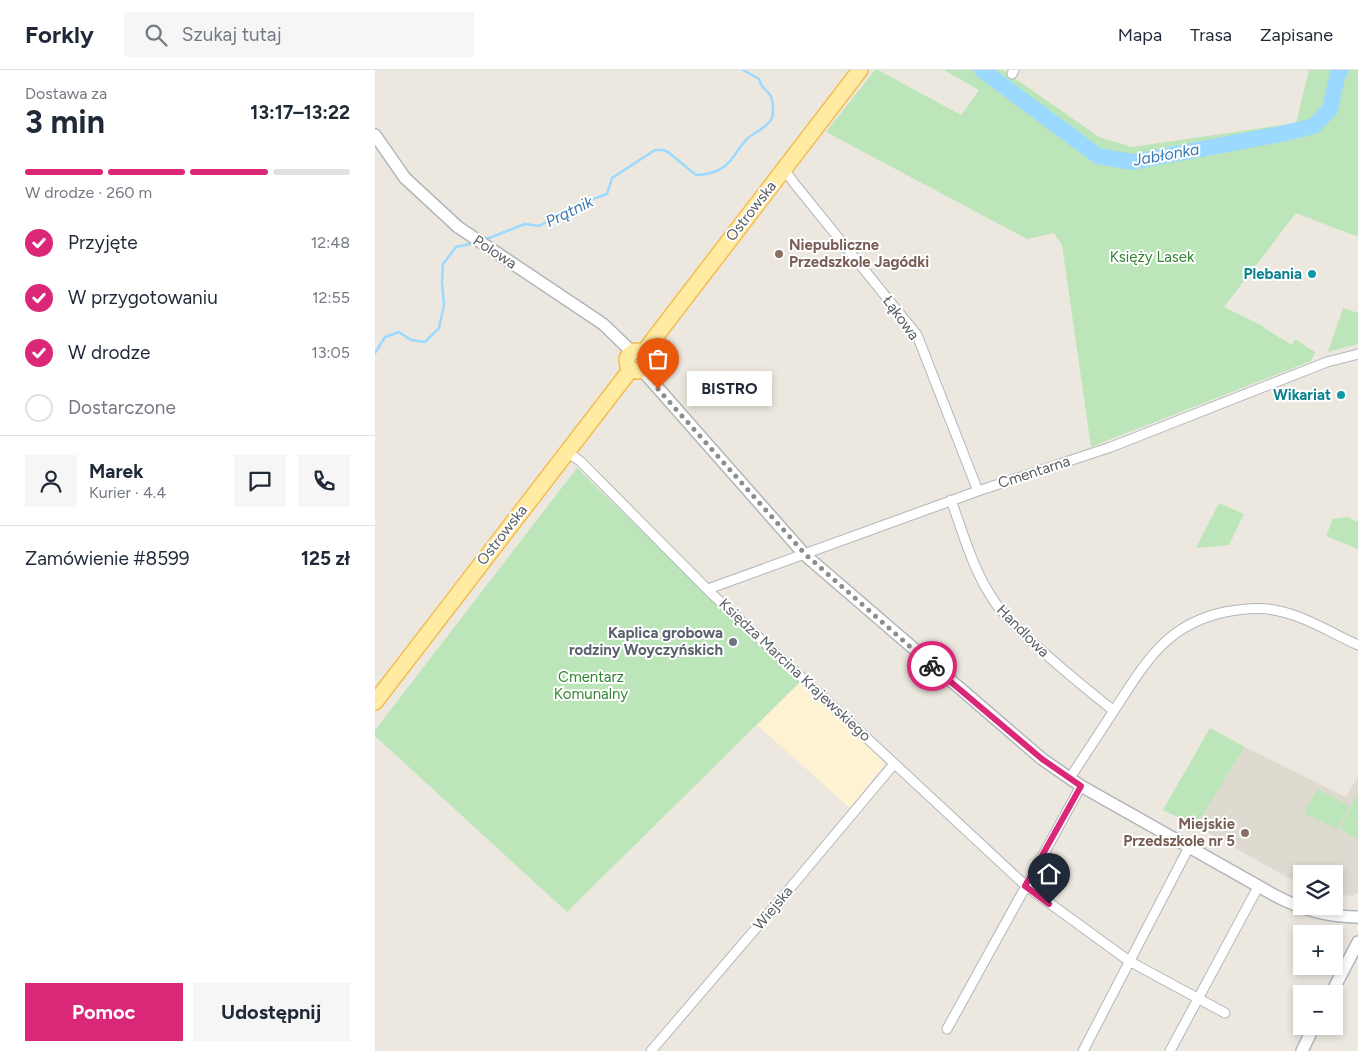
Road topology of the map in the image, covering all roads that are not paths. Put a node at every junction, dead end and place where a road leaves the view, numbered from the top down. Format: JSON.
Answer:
{"nodes":[{"id":1,"x":860,"y":70,"type":"edge"},
{"id":2,"x":375,"y":135,"type":"edge"},
{"id":3,"x":784,"y":169,"type":"junction"},
{"id":4,"x":638,"y":352,"type":"junction"},
{"id":5,"x":1358,"y":354,"type":"edge"},
{"id":6,"x":636,"y":370,"type":"junction"},
{"id":7,"x":567,"y":452,"type":"junction"},
{"id":8,"x":978,"y":491,"type":"junction"},
{"id":9,"x":951,"y":500,"type":"junction"},
{"id":10,"x":805,"y":554,"type":"junction"},
{"id":11,"x":709,"y":589,"type":"junction"},
{"id":12,"x":1358,"y":645,"type":"edge"},
{"id":13,"x":375,"y":702,"type":"edge"},
{"id":14,"x":1114,"y":711,"type":"junction"},
{"id":15,"x":894,"y":764,"type":"junction"},
{"id":16,"x":1070,"y":778,"type":"junction"},
{"id":17,"x":1081,"y":786,"type":"junction"},
{"id":18,"x":1189,"y":847,"type":"junction"},
{"id":19,"x":1025,"y":886,"type":"junction"},
{"id":20,"x":1258,"y":887,"type":"junction"},
{"id":21,"x":1358,"y":917,"type":"edge"},
{"id":22,"x":1358,"y":942,"type":"edge"},
{"id":23,"x":1129,"y":961,"type":"junction"},
{"id":24,"x":1336,"y":985,"type":"edge"},
{"id":25,"x":1198,"y":998,"type":"junction"},
{"id":26,"x":1225,"y":1013,"type":"dead end"},
{"id":27,"x":947,"y":1029,"type":"dead end"},
{"id":28,"x":1310,"y":1035,"type":"edge"},
{"id":29,"x":651,"y":1051,"type":"edge"},
{"id":30,"x":1083,"y":1051,"type":"edge"},
{"id":31,"x":1170,"y":1051,"type":"edge"},
{"id":32,"x":1302,"y":1051,"type":"edge"}],
"edges":[{"from":1,"to":3,"type":"main road","name":"Ostrowska"},
{"from":2,"to":4,"type":"street","name":"Polowa"},
{"from":3,"to":4,"type":"main road","name":"Ostrowska"},
{"from":3,"to":8,"type":"street","name":"Łąkowa"},
{"from":4,"to":6,"type":"main road"},
{"from":5,"to":8,"type":"street","name":"Cmentarna"},
{"from":6,"to":7,"type":"main road","name":"Ostrowska"},
{"from":6,"to":10,"type":"street"},
{"from":7,"to":11,"type":"street","name":"Księdza Marcina Krajewskiego"},
{"from":7,"to":13,"type":"main road","name":"Ostrowska"},
{"from":8,"to":9,"type":"street","name":"Cmentarna"},
{"from":9,"to":10,"type":"street","name":"Cmentarna"},
{"from":9,"to":14,"type":"street","name":"Handlowa"},
{"from":10,"to":11,"type":"street","name":"Cmentarna"},
{"from":10,"to":16,"type":"street"},
{"from":11,"to":15,"type":"street","name":"Księdza Marcina Krajewskiego"},
{"from":12,"to":14,"type":"street"},
{"from":14,"to":16,"type":"street"},
{"from":15,"to":19,"type":"street","name":"Księdza Marcina Krajewskiego"},
{"from":15,"to":29,"type":"street","name":"Wiejska"},
{"from":16,"to":17,"type":"street"},
{"from":17,"to":18,"type":"street"},
{"from":17,"to":19,"type":"street"},
{"from":18,"to":20,"type":"street"},
{"from":18,"to":23,"type":"street"},
{"from":19,"to":23,"type":"street","name":"Księdza Marcina Krajewskiego"},
{"from":19,"to":27,"type":"street"},
{"from":20,"to":21,"type":"street"},
{"from":20,"to":25,"type":"street"},
{"from":22,"to":24,"type":"street"},
{"from":23,"to":25,"type":"street","name":"Księdza Marcina Krajewskiego"},
{"from":23,"to":30,"type":"street"},
{"from":25,"to":26,"type":"street","name":"Księdza Marcina Krajewskiego"},
{"from":25,"to":31,"type":"street"},
{"from":28,"to":32,"type":"street"}]}
